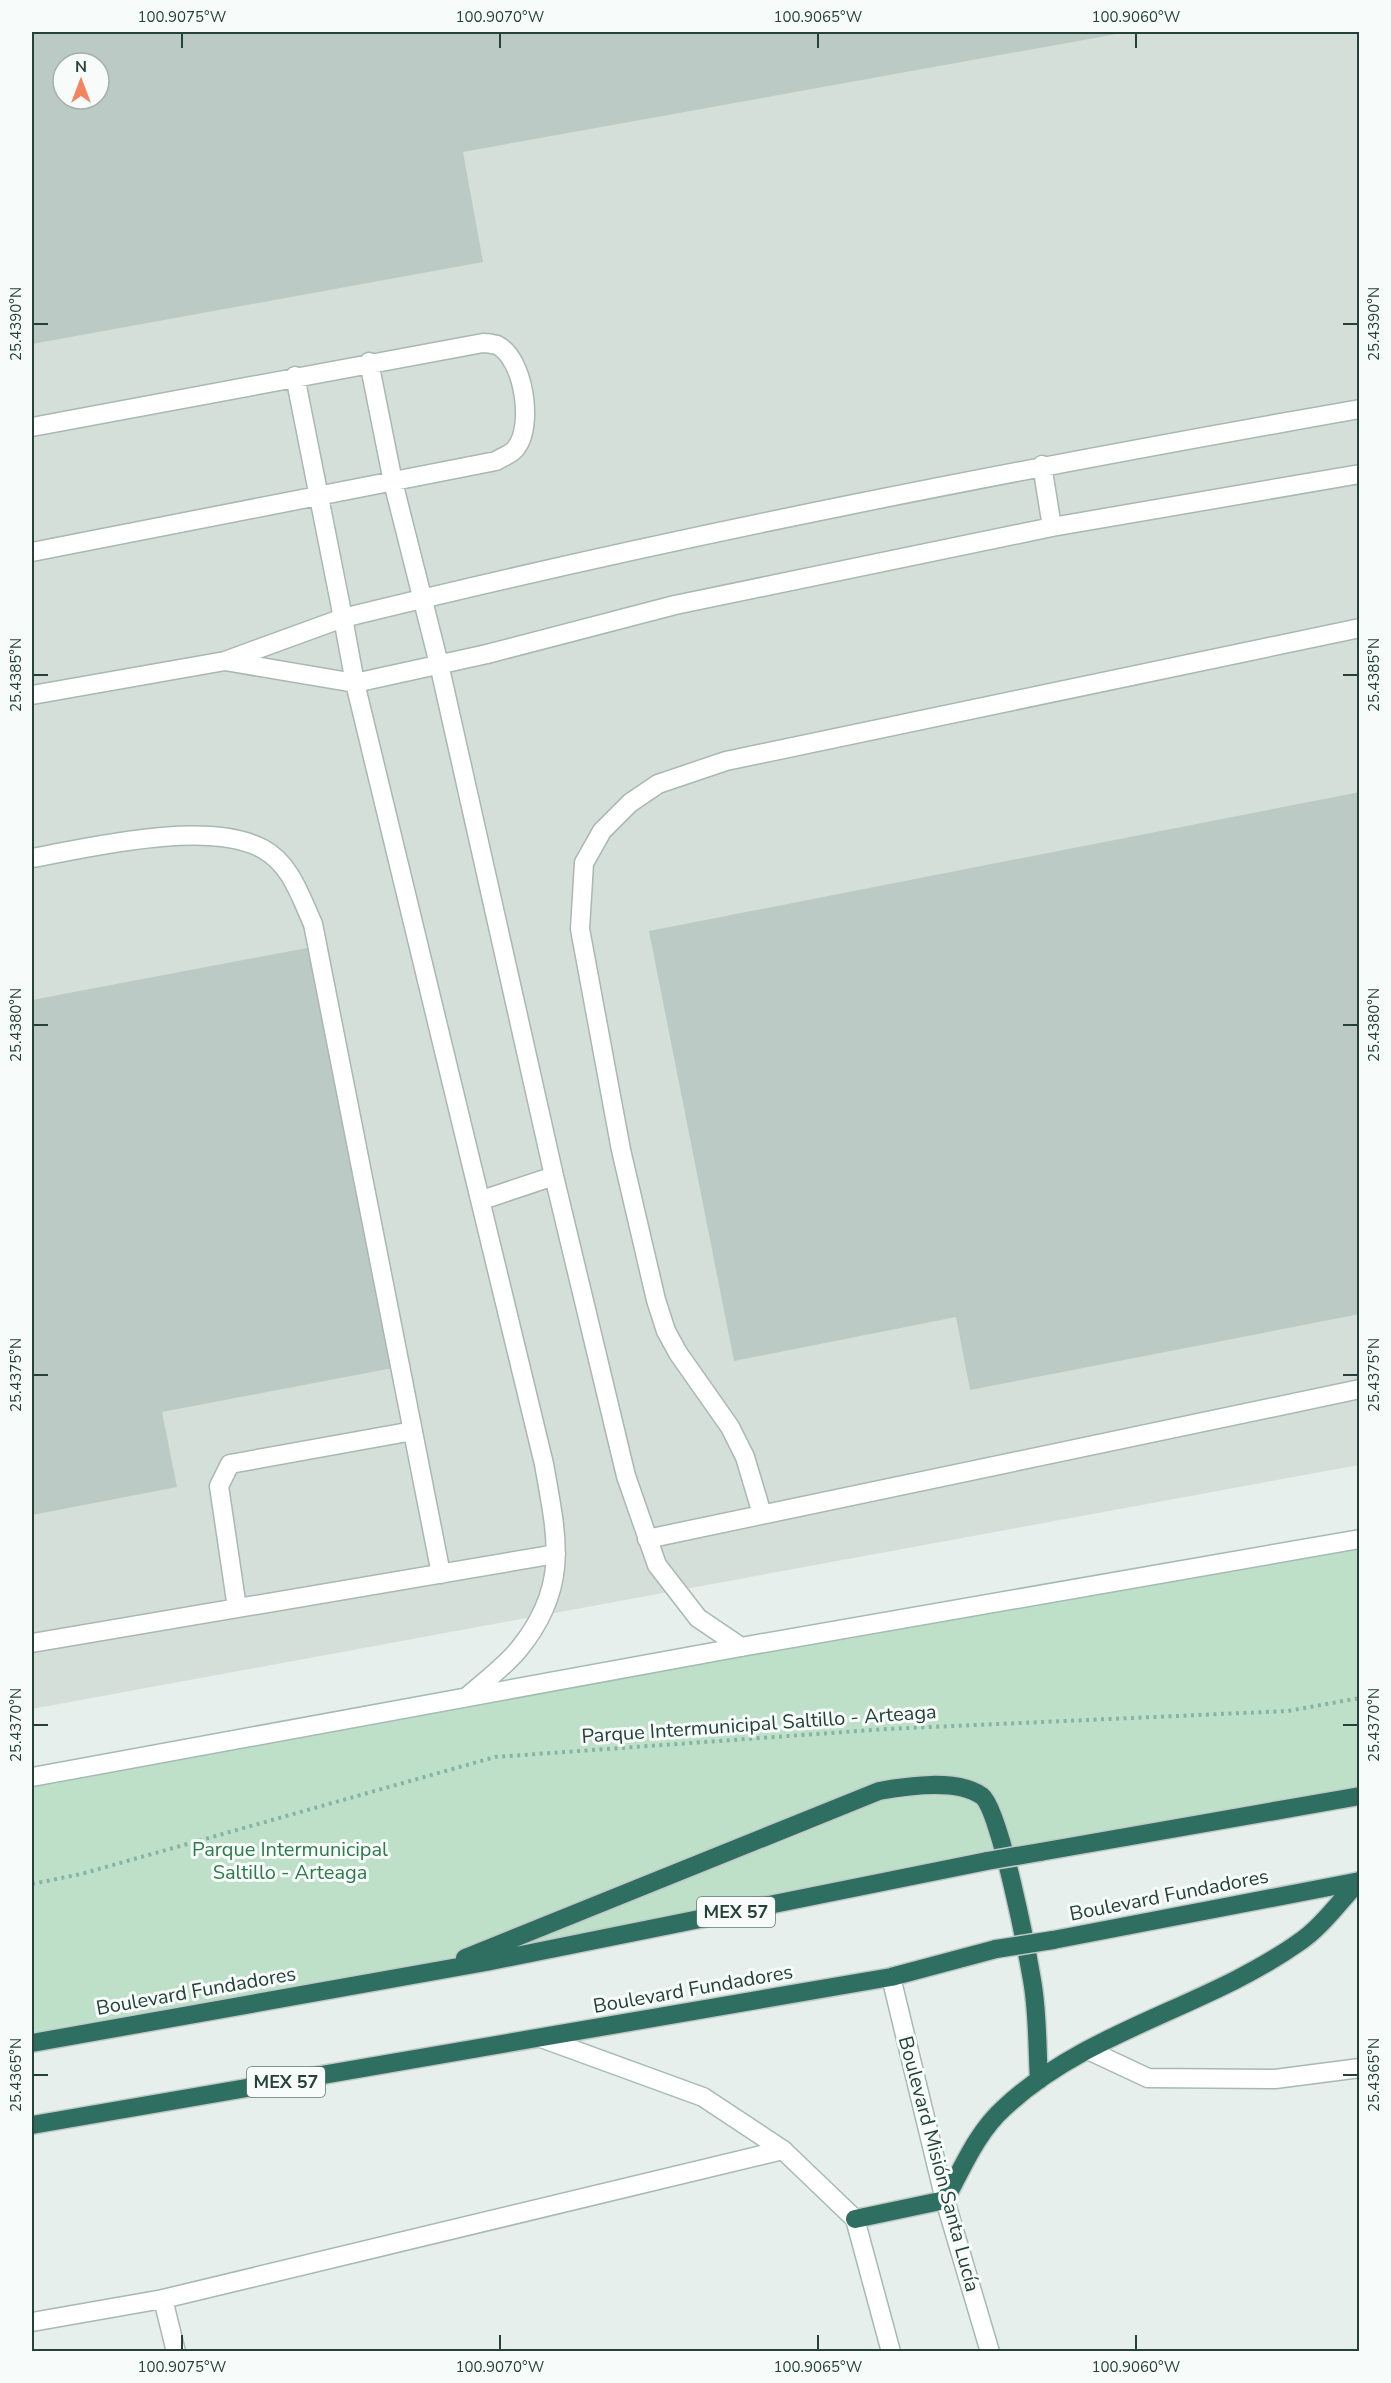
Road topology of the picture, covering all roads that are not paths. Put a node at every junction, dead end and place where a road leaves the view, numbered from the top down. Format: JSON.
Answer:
{"nodes":[{"id":1,"x":369,"y":362,"type":"junction"},
{"id":2,"x":295,"y":376,"type":"junction"},
{"id":3,"x":1359,"y":409,"type":"edge"},
{"id":4,"x":32,"y":427,"type":"edge"},
{"id":5,"x":1042,"y":465,"type":"junction"},
{"id":6,"x":1359,"y":474,"type":"edge"},
{"id":7,"x":393,"y":482,"type":"junction"},
{"id":8,"x":320,"y":497,"type":"junction"},
{"id":9,"x":1052,"y":527,"type":"junction"},
{"id":10,"x":32,"y":552,"type":"edge"},
{"id":11,"x":422,"y":599,"type":"junction"},
{"id":12,"x":343,"y":618,"type":"junction"},
{"id":13,"x":1359,"y":628,"type":"edge"},
{"id":14,"x":225,"y":661,"type":"junction"},
{"id":15,"x":439,"y":664,"type":"junction"},
{"id":16,"x":356,"y":683,"type":"junction"},
{"id":17,"x":32,"y":695,"type":"edge"},
{"id":18,"x":32,"y":858,"type":"edge"},
{"id":19,"x":554,"y":1176,"type":"junction"},
{"id":20,"x":482,"y":1200,"type":"junction"},
{"id":21,"x":1359,"y":1389,"type":"edge"},
{"id":22,"x":413,"y":1431,"type":"junction"},
{"id":23,"x":762,"y":1514,"type":"junction"},
{"id":24,"x":647,"y":1539,"type":"junction"},
{"id":25,"x":1359,"y":1539,"type":"edge"},
{"id":26,"x":556,"y":1554,"type":"junction"},
{"id":27,"x":441,"y":1574,"type":"junction"},
{"id":28,"x":237,"y":1608,"type":"junction"},
{"id":29,"x":32,"y":1643,"type":"edge"},
{"id":30,"x":741,"y":1647,"type":"junction"},
{"id":31,"x":468,"y":1696,"type":"junction"},
{"id":32,"x":32,"y":1777,"type":"edge"},
{"id":33,"x":1359,"y":1796,"type":"edge"},
{"id":34,"x":1359,"y":1881,"type":"edge"},
{"id":35,"x":430,"y":1973,"type":"junction"},
{"id":36,"x":891,"y":1977,"type":"junction"},
{"id":37,"x":541,"y":2038,"type":"junction"},
{"id":38,"x":32,"y":2043,"type":"edge"},
{"id":39,"x":1088,"y":2050,"type":"junction"},
{"id":40,"x":1359,"y":2068,"type":"edge"},
{"id":41,"x":1039,"y":2080,"type":"junction"},
{"id":42,"x":32,"y":2125,"type":"edge"},
{"id":43,"x":783,"y":2150,"type":"junction"},
{"id":44,"x":945,"y":2200,"type":"junction"},
{"id":45,"x":855,"y":2219,"type":"junction"},
{"id":46,"x":163,"y":2299,"type":"junction"},
{"id":47,"x":32,"y":2322,"type":"edge"},
{"id":48,"x":176,"y":2352,"type":"edge"},
{"id":49,"x":891,"y":2352,"type":"edge"},
{"id":50,"x":990,"y":2352,"type":"edge"}],
"edges":[{"from":1,"to":2,"type":"main road"},
{"from":1,"to":7,"type":"main road"},
{"from":1,"to":7,"type":"main road"},
{"from":2,"to":4,"type":"main road"},
{"from":2,"to":8,"type":"main road"},
{"from":3,"to":5,"type":"main road"},
{"from":5,"to":9,"type":"main road"},
{"from":5,"to":11,"type":"main road"},
{"from":6,"to":9,"type":"main road"},
{"from":7,"to":8,"type":"main road"},
{"from":7,"to":11,"type":"main road"},
{"from":8,"to":10,"type":"main road"},
{"from":8,"to":12,"type":"main road"},
{"from":9,"to":15,"type":"main road"},
{"from":11,"to":12,"type":"main road"},
{"from":11,"to":15,"type":"main road"},
{"from":12,"to":14,"type":"main road"},
{"from":12,"to":16,"type":"main road"},
{"from":13,"to":23,"type":"main road"},
{"from":14,"to":16,"type":"main road"},
{"from":14,"to":17,"type":"main road"},
{"from":15,"to":16,"type":"main road"},
{"from":15,"to":19,"type":"main road"},
{"from":16,"to":20,"type":"main road"},
{"from":18,"to":22,"type":"main road"},
{"from":19,"to":20,"type":"main road"},
{"from":19,"to":24,"type":"main road"},
{"from":20,"to":26,"type":"main road"},
{"from":21,"to":23,"type":"main road"},
{"from":22,"to":27,"type":"main road"},
{"from":22,"to":28,"type":"main road"},
{"from":23,"to":24,"type":"main road"},
{"from":24,"to":30,"type":"main road"},
{"from":25,"to":30,"type":"main road"},
{"from":26,"to":27,"type":"main road"},
{"from":26,"to":31,"type":"main road"},
{"from":27,"to":28,"type":"main road"},
{"from":28,"to":29,"type":"main road"},
{"from":30,"to":31,"type":"main road"},
{"from":31,"to":32,"type":"main road"},
{"from":33,"to":35,"type":"highway","name":"Boulevard Fundadores","number":"MEX 57","bridge":true},
{"from":34,"to":36,"type":"highway","name":"Boulevard Fundadores","number":"MEX 57","bridge":true},
{"from":34,"to":39,"type":"highway"},
{"from":35,"to":38,"type":"highway","name":"Boulevard Fundadores","number":"MEX 57"},
{"from":35,"to":41,"type":"highway"},
{"from":36,"to":37,"type":"highway","name":"Boulevard Fundadores","number":"MEX 57"},
{"from":36,"to":44,"type":"main road","name":"Boulevard Misión Santa Lucía"},
{"from":37,"to":42,"type":"highway","name":"Boulevard Fundadores","number":"MEX 57"},
{"from":37,"to":43,"type":"main road"},
{"from":39,"to":40,"type":"main road"},
{"from":39,"to":41,"type":"highway"},
{"from":41,"to":44,"type":"highway"},
{"from":43,"to":45,"type":"main road"},
{"from":43,"to":46,"type":"main road"},
{"from":44,"to":45,"type":"highway"},
{"from":44,"to":50,"type":"main road","name":"Boulevard Misión Santa Lucía"},
{"from":45,"to":49,"type":"main road"},
{"from":46,"to":47,"type":"main road"},
{"from":46,"to":48,"type":"main road"}]}
